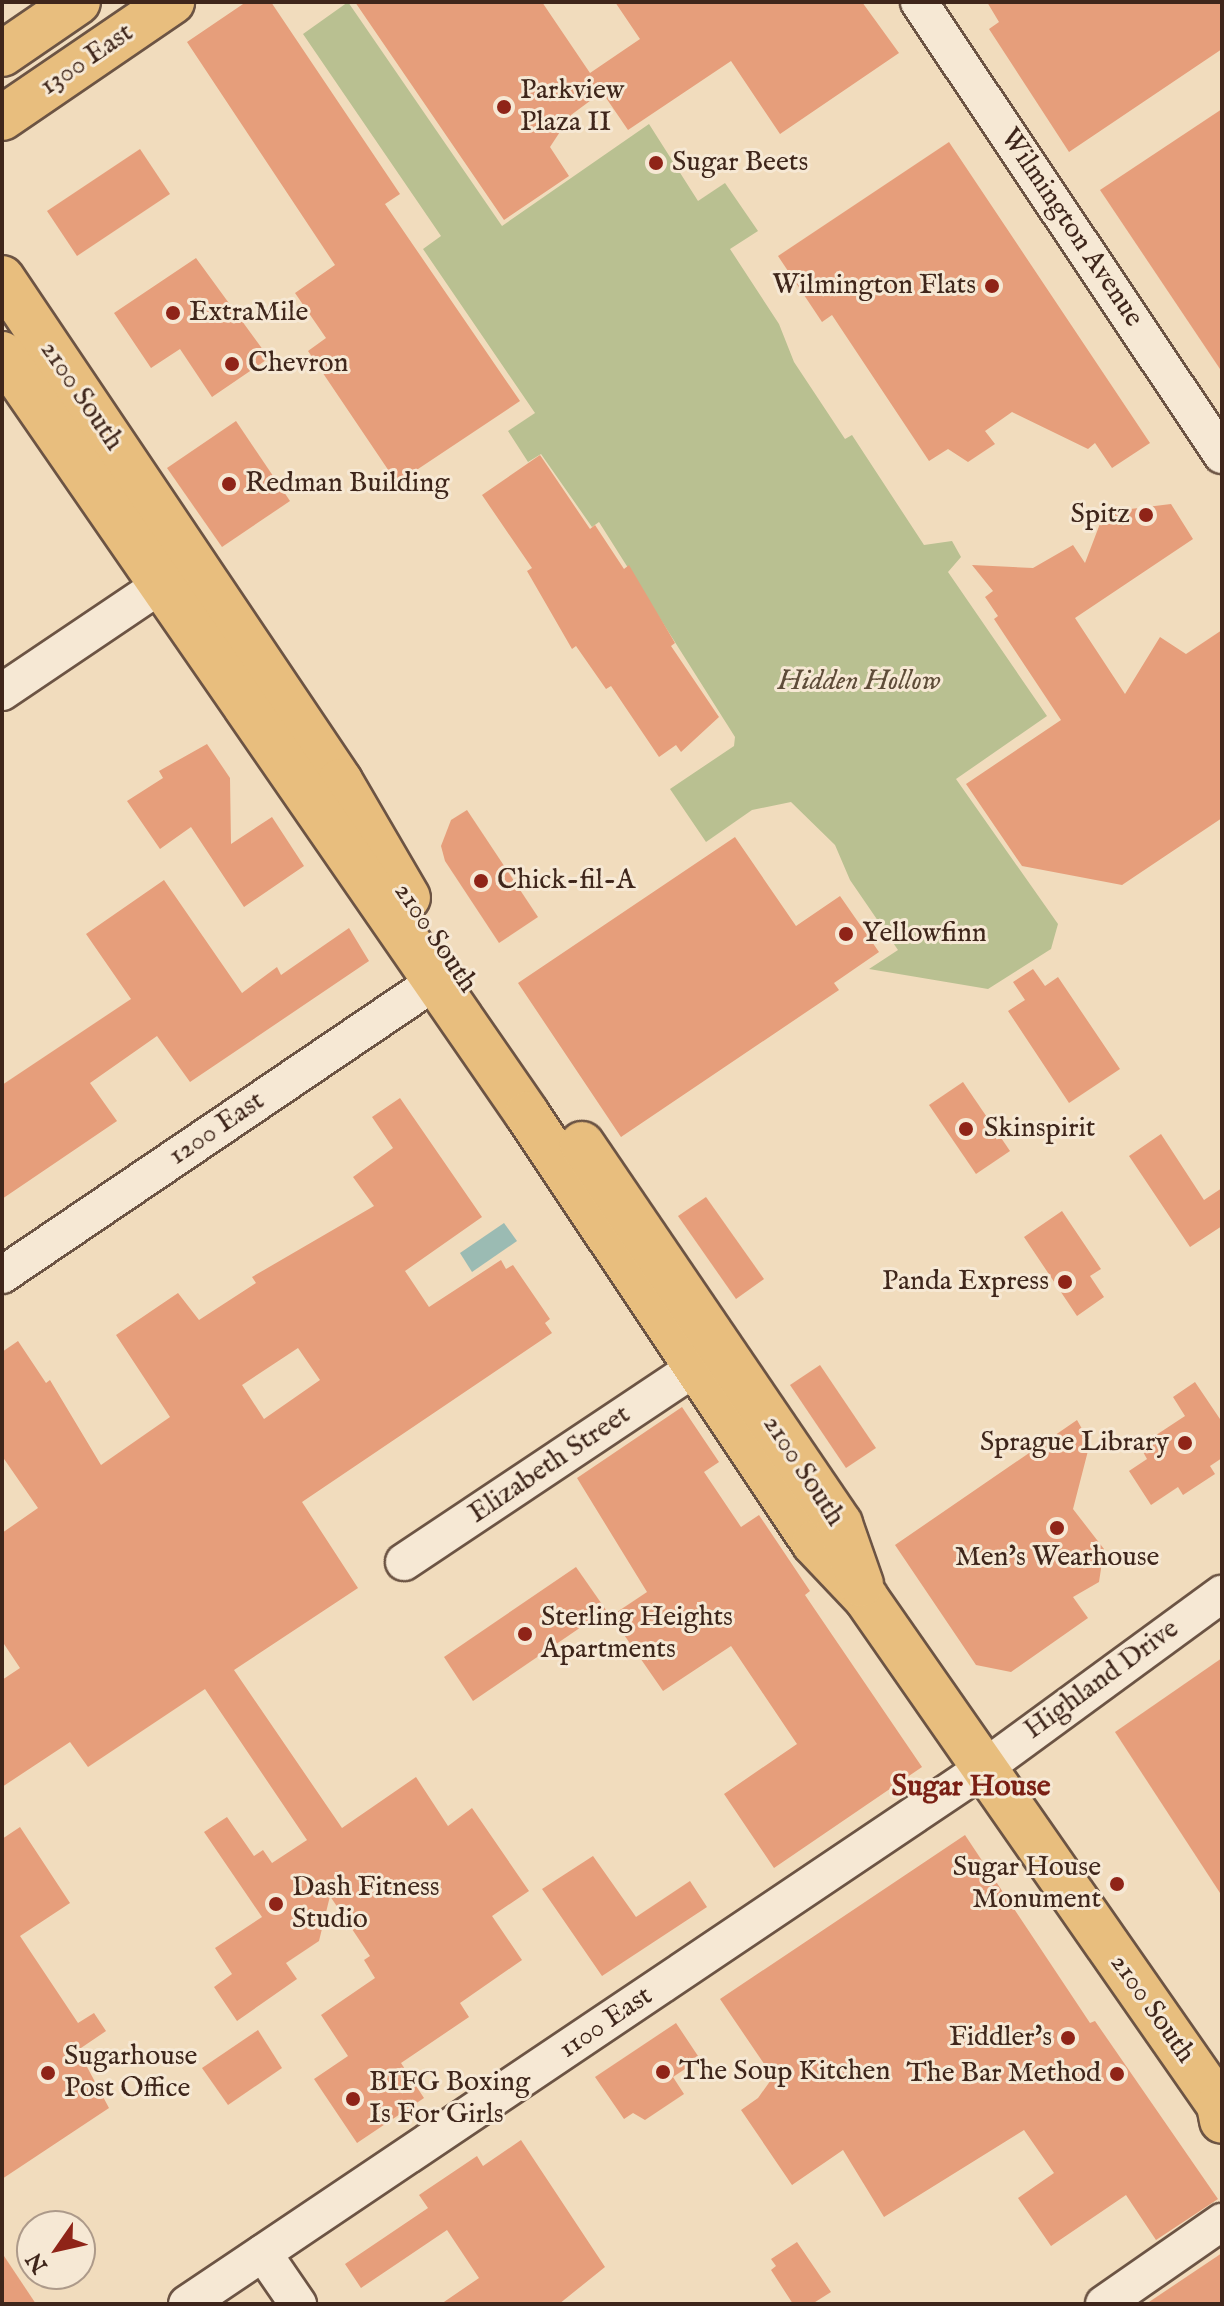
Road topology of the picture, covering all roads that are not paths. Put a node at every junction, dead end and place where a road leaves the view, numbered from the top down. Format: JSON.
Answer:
{"nodes":[{"id":1,"x":78,"y":2,"type":"edge"},
{"id":2,"x":172,"y":2,"type":"edge"},
{"id":3,"x":919,"y":2,"type":"edge"},
{"id":4,"x":2,"y":54,"type":"edge"},
{"id":5,"x":2,"y":118,"type":"edge"},
{"id":6,"x":2,"y":278,"type":"edge"},
{"id":7,"x":2,"y":354,"type":"edge"},
{"id":8,"x":1222,"y":455,"type":"edge"},
{"id":9,"x":162,"y":584,"type":"junction"},
{"id":10,"x":2,"y":692,"type":"edge"},
{"id":11,"x":340,"y":781,"type":"junction"},
{"id":12,"x":433,"y":983,"type":"junction"},
{"id":13,"x":527,"y":1114,"type":"junction"},
{"id":14,"x":620,"y":1199,"type":"junction"},
{"id":15,"x":2,"y":1275,"type":"edge"},
{"id":16,"x":695,"y":1368,"type":"junction"},
{"id":17,"x":404,"y":1562,"type":"dead end"},
{"id":18,"x":1222,"y":1594,"type":"edge"},
{"id":19,"x":866,"y":1598,"type":"junction"},
{"id":20,"x":984,"y":1768,"type":"junction"},
{"id":21,"x":1221,"y":2111,"type":"edge"},
{"id":22,"x":1222,"y":2222,"type":"edge"},
{"id":23,"x":263,"y":2253,"type":"junction"},
{"id":24,"x":187,"y":2304,"type":"edge"},
{"id":25,"x":298,"y":2304,"type":"edge"},
{"id":26,"x":1104,"y":2304,"type":"edge"}],
"edges":[{"from":1,"to":4,"type":"main road","name":"1300 East"},
{"from":2,"to":5,"type":"main road","name":"1300 East"},
{"from":3,"to":8,"type":"street","name":"Wilmington Avenue"},
{"from":6,"to":11,"type":"main road","name":"2100 South"},
{"from":7,"to":9,"type":"main road","name":"2100 South"},
{"from":9,"to":10,"type":"street"},
{"from":9,"to":11,"type":"main road"},
{"from":9,"to":12,"type":"main road","name":"2100 South"},
{"from":11,"to":14,"type":"main road","name":"2100 South"},
{"from":12,"to":13,"type":"main road","name":"2100 South"},
{"from":12,"to":15,"type":"street","name":"1200 East"},
{"from":13,"to":14,"type":"main road"},
{"from":13,"to":16,"type":"main road","name":"2100 South"},
{"from":14,"to":19,"type":"main road","name":"2100 South"},
{"from":16,"to":17,"type":"street","name":"Elizabeth Street"},
{"from":16,"to":19,"type":"main road","name":"2100 South"},
{"from":18,"to":20,"type":"street","name":"Highland Drive"},
{"from":19,"to":20,"type":"main road","name":"2100 South"},
{"from":20,"to":21,"type":"main road","name":"2100 South"},
{"from":20,"to":23,"type":"street","name":"1100 East"},
{"from":22,"to":26,"type":"street"},
{"from":23,"to":24,"type":"street","name":"1100 East"},
{"from":23,"to":25,"type":"street"}]}
